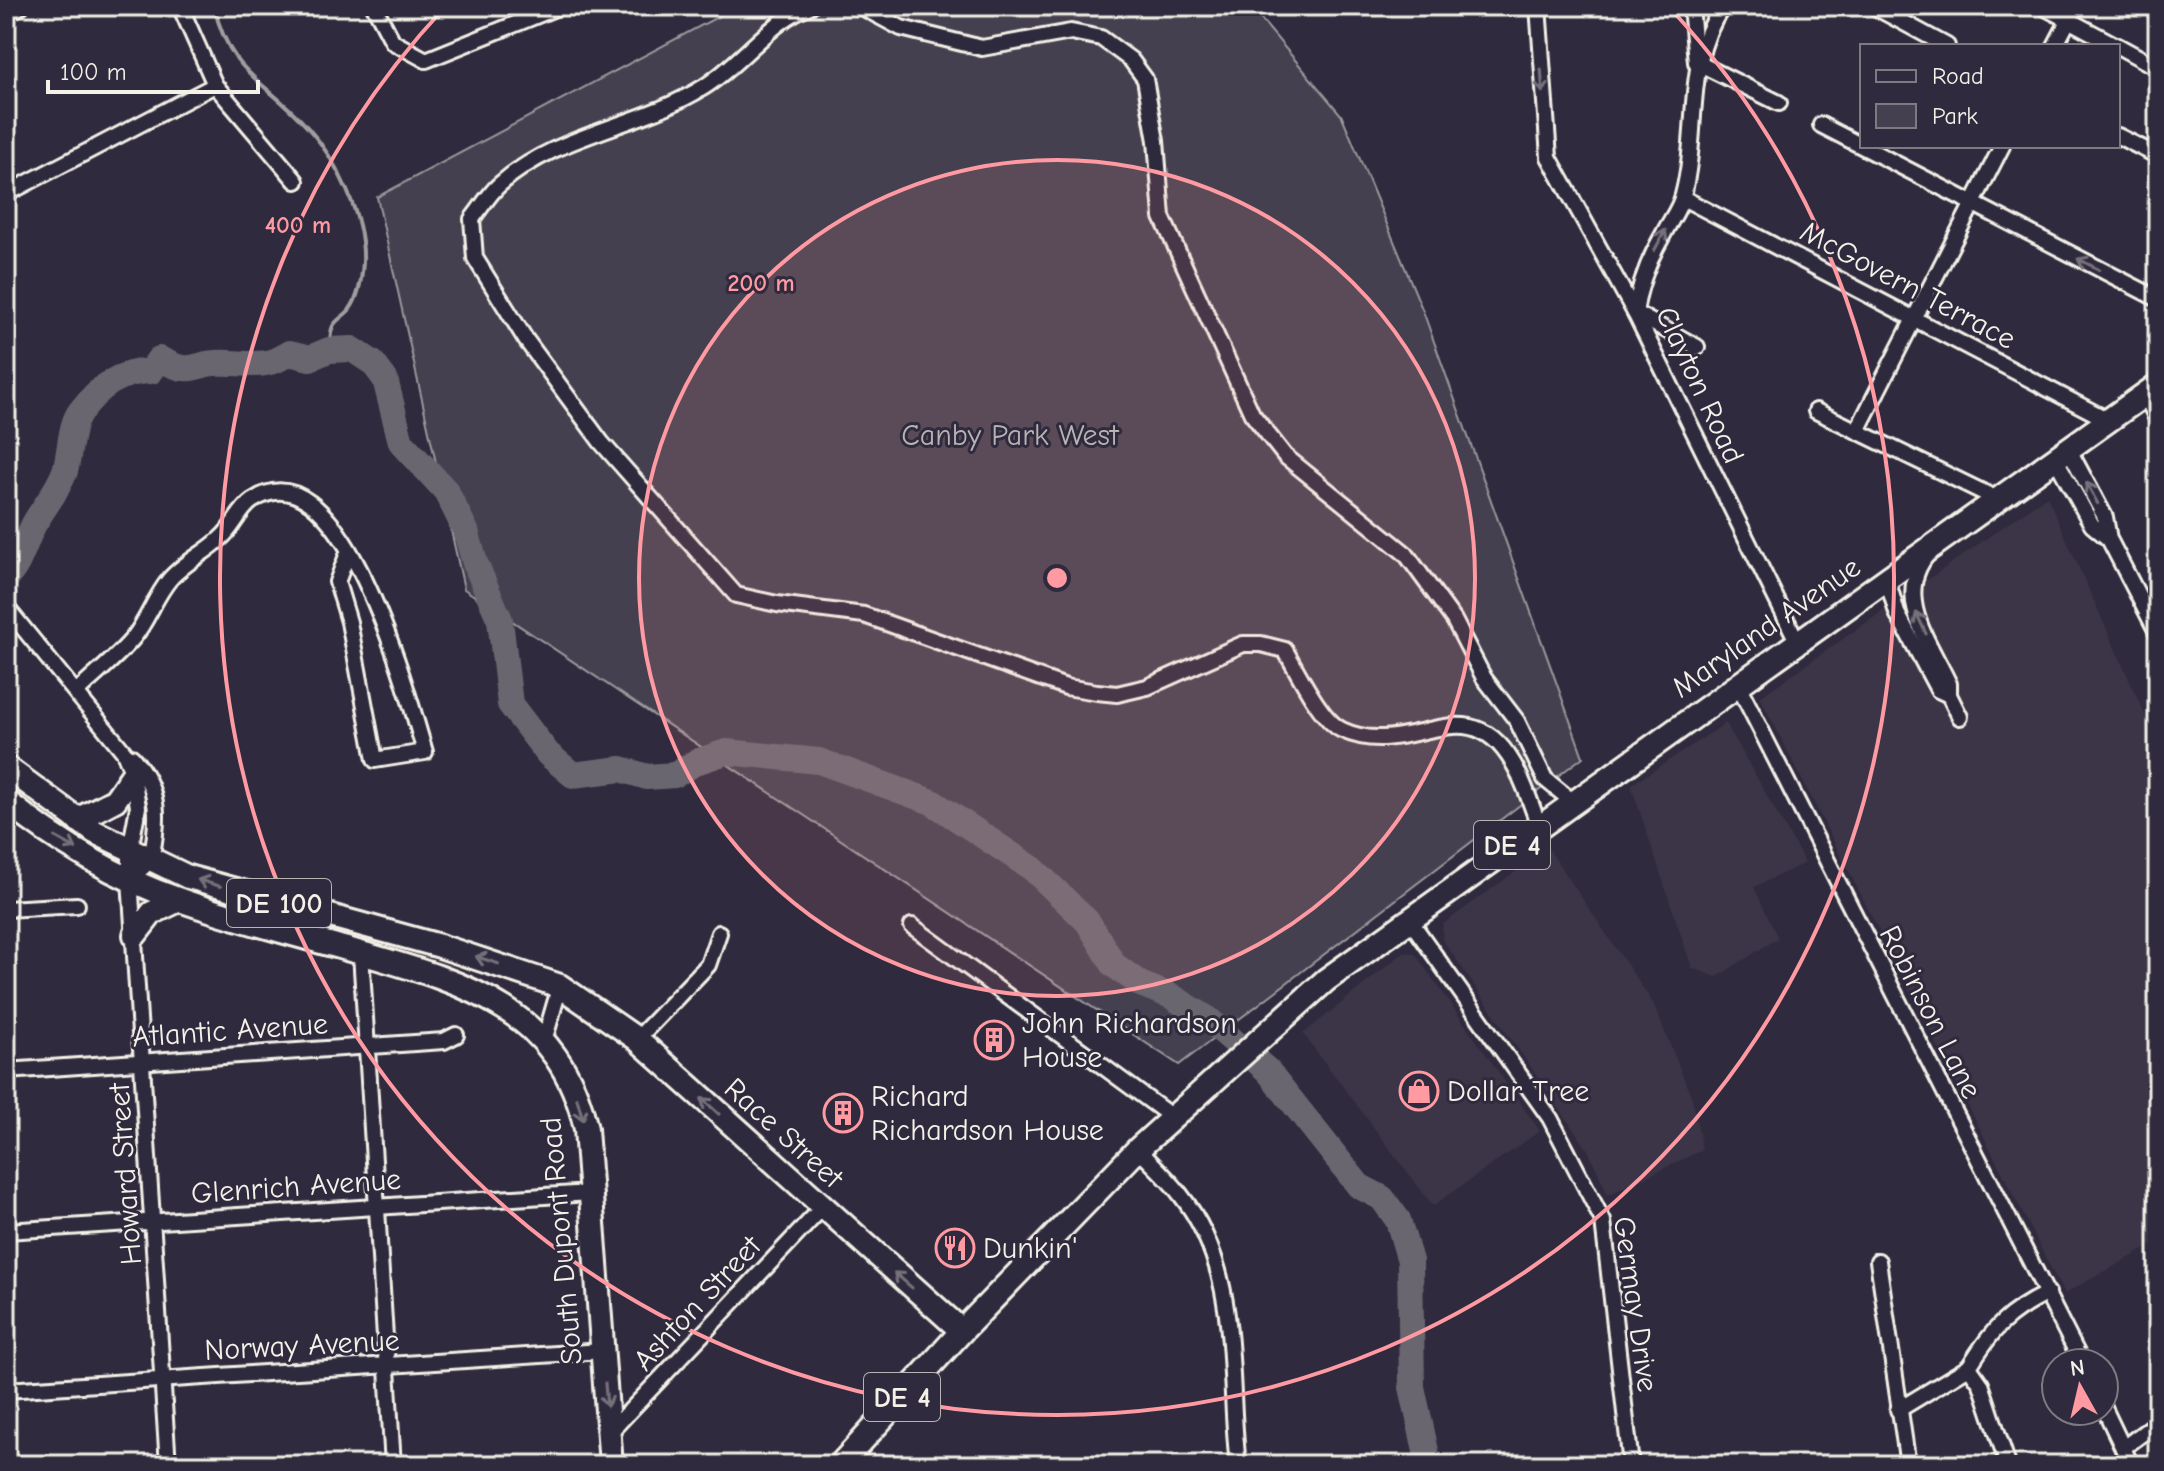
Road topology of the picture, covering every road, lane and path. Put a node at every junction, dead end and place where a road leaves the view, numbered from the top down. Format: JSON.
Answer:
{"nodes":[{"id":1,"x":21,"y":6,"type":"edge"},
{"id":2,"x":180,"y":6,"type":"edge"},
{"id":3,"x":374,"y":6,"type":"edge"},
{"id":4,"x":560,"y":6,"type":"edge"},
{"id":5,"x":810,"y":6,"type":"edge"},
{"id":6,"x":860,"y":6,"type":"edge"},
{"id":7,"x":1538,"y":6,"type":"edge"},
{"id":8,"x":1691,"y":6,"type":"edge"},
{"id":9,"x":1723,"y":6,"type":"edge"},
{"id":10,"x":1873,"y":6,"type":"edge"},
{"id":11,"x":2042,"y":6,"type":"edge"},
{"id":12,"x":2076,"y":6,"type":"edge"},
{"id":13,"x":6,"y":14,"type":"edge"},
{"id":14,"x":2069,"y":20,"type":"junction"},
{"id":15,"x":1943,"y":44,"type":"edge"},
{"id":16,"x":2056,"y":44,"type":"edge"},
{"id":17,"x":2114,"y":44,"type":"edge"},
{"id":18,"x":2120,"y":47,"type":"edge"},
{"id":19,"x":1696,"y":62,"type":"junction"},
{"id":20,"x":2158,"y":68,"type":"edge"},
{"id":21,"x":215,"y":85,"type":"junction"},
{"id":22,"x":1779,"y":103,"type":"dead end"},
{"id":23,"x":1821,"y":125,"type":"dead end"},
{"id":24,"x":2120,"y":137,"type":"edge"},
{"id":25,"x":1860,"y":146,"type":"edge"},
{"id":26,"x":1865,"y":148,"type":"edge"},
{"id":27,"x":2001,"y":148,"type":"edge"},
{"id":28,"x":2158,"y":156,"type":"edge"},
{"id":29,"x":296,"y":181,"type":"dead end"},
{"id":30,"x":6,"y":194,"type":"edge"},
{"id":31,"x":1683,"y":198,"type":"junction"},
{"id":32,"x":1971,"y":204,"type":"junction"},
{"id":33,"x":2158,"y":299,"type":"edge"},
{"id":34,"x":1635,"y":313,"type":"junction"},
{"id":35,"x":1914,"y":316,"type":"junction"},
{"id":36,"x":1697,"y":347,"type":"dead end"},
{"id":37,"x":2151,"y":389,"type":"edge"},
{"id":38,"x":1816,"y":411,"type":"dead end"},
{"id":39,"x":2108,"y":420,"type":"junction"},
{"id":40,"x":2158,"y":421,"type":"edge"},
{"id":41,"x":1857,"y":431,"type":"junction"},
{"id":42,"x":2062,"y":453,"type":"junction"},
{"id":43,"x":1997,"y":499,"type":"junction"},
{"id":44,"x":1942,"y":538,"type":"junction"},
{"id":45,"x":348,"y":553,"type":"junction"},
{"id":46,"x":1887,"y":579,"type":"junction"},
{"id":47,"x":6,"y":607,"type":"edge"},
{"id":48,"x":2158,"y":634,"type":"edge"},
{"id":49,"x":1797,"y":641,"type":"junction"},
{"id":50,"x":1737,"y":683,"type":"junction"},
{"id":51,"x":77,"y":692,"type":"junction"},
{"id":52,"x":1949,"y":695,"type":"junction"},
{"id":53,"x":1960,"y":717,"type":"dead end"},
{"id":54,"x":124,"y":752,"type":"junction"},
{"id":55,"x":6,"y":767,"type":"edge"},
{"id":56,"x":133,"y":774,"type":"junction"},
{"id":57,"x":6,"y":801,"type":"edge"},
{"id":58,"x":1573,"y":802,"type":"junction"},
{"id":59,"x":77,"y":820,"type":"junction"},
{"id":60,"x":1539,"y":826,"type":"junction"},
{"id":61,"x":130,"y":850,"type":"junction"},
{"id":62,"x":151,"y":860,"type":"junction"},
{"id":63,"x":130,"y":879,"type":"junction"},
{"id":64,"x":179,"y":900,"type":"junction"},
{"id":65,"x":77,"y":905,"type":"dead end"},
{"id":66,"x":6,"y":909,"type":"edge"},
{"id":67,"x":1409,"y":919,"type":"junction"},
{"id":68,"x":257,"y":923,"type":"junction"},
{"id":69,"x":353,"y":924,"type":"junction"},
{"id":70,"x":912,"y":926,"type":"dead end"},
{"id":71,"x":719,"y":933,"type":"dead end"},
{"id":72,"x":135,"y":935,"type":"junction"},
{"id":73,"x":361,"y":953,"type":"junction"},
{"id":74,"x":560,"y":986,"type":"junction"},
{"id":75,"x":456,"y":1035,"type":"dead end"},
{"id":76,"x":637,"y":1039,"type":"junction"},
{"id":77,"x":544,"y":1041,"type":"junction"},
{"id":78,"x":367,"y":1046,"type":"junction"},
{"id":79,"x":143,"y":1062,"type":"junction"},
{"id":80,"x":6,"y":1071,"type":"edge"},
{"id":81,"x":1172,"y":1117,"type":"junction"},
{"id":82,"x":1138,"y":1149,"type":"junction"},
{"id":83,"x":590,"y":1193,"type":"junction"},
{"id":84,"x":377,"y":1207,"type":"junction"},
{"id":85,"x":822,"y":1208,"type":"junction"},
{"id":86,"x":155,"y":1221,"type":"junction"},
{"id":87,"x":6,"y":1231,"type":"edge"},
{"id":88,"x":1878,"y":1261,"type":"dead end"},
{"id":89,"x":2048,"y":1293,"type":"junction"},
{"id":90,"x":962,"y":1331,"type":"junction"},
{"id":91,"x":2074,"y":1347,"type":"edge"},
{"id":92,"x":602,"y":1351,"type":"junction"},
{"id":93,"x":387,"y":1366,"type":"junction"},
{"id":94,"x":1969,"y":1367,"type":"junction"},
{"id":95,"x":163,"y":1379,"type":"junction"},
{"id":96,"x":6,"y":1390,"type":"edge"},
{"id":97,"x":1898,"y":1410,"type":"junction"},
{"id":98,"x":2158,"y":1422,"type":"edge"},
{"id":99,"x":2113,"y":1427,"type":"edge"},
{"id":100,"x":609,"y":1433,"type":"junction"},
{"id":101,"x":2123,"y":1448,"type":"junction"},
{"id":102,"x":843,"y":1464,"type":"edge"},
{"id":103,"x":168,"y":1465,"type":"edge"},
{"id":104,"x":393,"y":1465,"type":"edge"},
{"id":105,"x":611,"y":1465,"type":"edge"},
{"id":106,"x":1238,"y":1465,"type":"edge"},
{"id":107,"x":1631,"y":1465,"type":"edge"},
{"id":108,"x":1908,"y":1465,"type":"edge"},
{"id":109,"x":2008,"y":1465,"type":"edge"},
{"id":110,"x":2131,"y":1465,"type":"edge"}],
"edges":[{"from":1,"to":13,"type":"street"},
{"from":2,"to":21,"type":"street"},
{"from":3,"to":4,"type":"street"},
{"from":5,"to":60,"type":"street"},
{"from":6,"to":58,"type":"street"},
{"from":7,"to":34,"type":"street","one_way":true},
{"from":8,"to":19,"type":"street"},
{"from":9,"to":19,"type":"street","name":"Clayton Road"},
{"from":10,"to":15,"type":"street"},
{"from":11,"to":14,"type":"street"},
{"from":12,"to":14,"type":"street"},
{"from":14,"to":16,"type":"street"},
{"from":14,"to":17,"type":"street"},
{"from":18,"to":20,"type":"street"},
{"from":19,"to":22,"type":"street"},
{"from":19,"to":31,"type":"street","name":"Clayton Road"},
{"from":21,"to":29,"type":"street"},
{"from":21,"to":30,"type":"street"},
{"from":23,"to":25,"type":"street"},
{"from":24,"to":28,"type":"street"},
{"from":26,"to":32,"type":"street"},
{"from":27,"to":32,"type":"street"},
{"from":34,"to":31,"type":"street","name":"Clayton Road","one_way":true},
{"from":31,"to":35,"type":"street","name":"McGovern Terrace"},
{"from":33,"to":32,"type":"street","one_way":true},
{"from":32,"to":35,"type":"street"},
{"from":34,"to":36,"type":"street"},
{"from":34,"to":49,"type":"street","name":"Clayton Road"},
{"from":35,"to":39,"type":"street","name":"McGovern Terrace"},
{"from":35,"to":41,"type":"street"},
{"from":37,"to":39,"type":"main road","name":"Maryland Avenue","number":"DE 4"},
{"from":37,"to":40,"type":"street"},
{"from":38,"to":41,"type":"street"},
{"from":39,"to":42,"type":"main road","name":"Maryland Avenue","number":"DE 4"},
{"from":41,"to":43,"type":"street"},
{"from":42,"to":43,"type":"main road","name":"Maryland Avenue","number":"DE 4"},
{"from":42,"to":48,"type":"street"},
{"from":43,"to":44,"type":"main road","name":"Maryland Avenue","number":"DE 4"},
{"from":44,"to":46,"type":"main road","name":"Maryland Avenue","number":"DE 4"},
{"from":52,"to":44,"type":"street","one_way":true},
{"from":45,"to":45,"type":"street"},
{"from":45,"to":51,"type":"street"},
{"from":46,"to":49,"type":"main road","name":"Maryland Avenue","number":"DE 4"},
{"from":46,"to":52,"type":"street"},
{"from":47,"to":51,"type":"street"},
{"from":49,"to":50,"type":"main road","name":"Maryland Avenue","number":"DE 4"},
{"from":50,"to":58,"type":"main road","name":"Maryland Avenue","number":"DE 4"},
{"from":50,"to":89,"type":"street","name":"Robinson Lane"},
{"from":51,"to":54,"type":"street"},
{"from":52,"to":53,"type":"street"},
{"from":54,"to":56,"type":"street","name":"Howard Street"},
{"from":54,"to":62,"type":"street"},
{"from":55,"to":59,"type":"main road","number":"DE 100"},
{"from":56,"to":59,"type":"main road"},
{"from":56,"to":61,"type":"street","name":"Howard Street"},
{"from":57,"to":63,"type":"main road","name":"South Dupont Road","number":"DE 100","one_way":true},
{"from":58,"to":60,"type":"main road","name":"Maryland Avenue","number":"DE 4"},
{"from":59,"to":61,"type":"main road","number":"DE 100"},
{"from":60,"to":67,"type":"main road","name":"Maryland Avenue","number":"DE 4"},
{"from":61,"to":62,"type":"main road","number":"DE 100"},
{"from":61,"to":63,"type":"street","name":"Howard Street"},
{"from":62,"to":63,"type":"street"},
{"from":69,"to":62,"type":"main road","number":"DE 100","one_way":true},
{"from":63,"to":64,"type":"main road","name":"South Dupont Road","number":"DE 100"},
{"from":63,"to":72,"type":"street","name":"Howard Street"},
{"from":64,"to":68,"type":"main road","name":"South Dupont Road","number":"DE 100"},
{"from":64,"to":72,"type":"main road"},
{"from":65,"to":66,"type":"street"},
{"from":67,"to":81,"type":"main road","number":"DE 4"},
{"from":67,"to":107,"type":"street","name":"Germay Drive"},
{"from":68,"to":69,"type":"main road"},
{"from":68,"to":73,"type":"main road","name":"South Dupont Road","number":"DE 100"},
{"from":74,"to":69,"type":"main road","number":"DE 100","one_way":true},
{"from":70,"to":81,"type":"street"},
{"from":71,"to":76,"type":"street"},
{"from":72,"to":79,"type":"street","name":"Howard Street"},
{"from":73,"to":77,"type":"main road","name":"South Dupont Road","number":"DE 100"},
{"from":73,"to":78,"type":"street"},
{"from":74,"to":76,"type":"main road","name":"Race Street","number":"DE 100"},
{"from":74,"to":77,"type":"street"},
{"from":75,"to":78,"type":"street","name":"Atlantic Avenue"},
{"from":85,"to":76,"type":"main road","name":"Race Street","number":"DE 100","one_way":true},
{"from":77,"to":83,"type":"main road","name":"South Dupont Road","number":"DE 100","one_way":true},
{"from":78,"to":79,"type":"street","name":"Atlantic Avenue"},
{"from":78,"to":84,"type":"street"},
{"from":79,"to":80,"type":"street","name":"Atlantic Avenue"},
{"from":79,"to":86,"type":"street","name":"Howard Street"},
{"from":81,"to":82,"type":"main road","number":"DE 4"},
{"from":82,"to":90,"type":"main road","number":"DE 4"},
{"from":82,"to":106,"type":"street"},
{"from":83,"to":84,"type":"street","name":"Glenrich Avenue"},
{"from":83,"to":92,"type":"main road","name":"South Dupont Road","number":"DE 100"},
{"from":84,"to":86,"type":"street","name":"Glenrich Avenue"},
{"from":84,"to":93,"type":"street"},
{"from":90,"to":85,"type":"main road","name":"Race Street","number":"DE 100","one_way":true},
{"from":85,"to":100,"type":"street","name":"Ashton Street"},
{"from":86,"to":87,"type":"street","name":"Glenrich Avenue"},
{"from":86,"to":95,"type":"street","name":"Howard Street"},
{"from":88,"to":97,"type":"street"},
{"from":89,"to":91,"type":"street","name":"Robinson Lane"},
{"from":89,"to":94,"type":"street"},
{"from":90,"to":102,"type":"main road","number":"DE 4"},
{"from":92,"to":93,"type":"street","name":"Norway Avenue"},
{"from":92,"to":100,"type":"main road","name":"South Dupont Road","number":"DE 100","one_way":true},
{"from":93,"to":95,"type":"street","name":"Norway Avenue"},
{"from":93,"to":104,"type":"street"},
{"from":94,"to":97,"type":"street"},
{"from":94,"to":109,"type":"street"},
{"from":95,"to":96,"type":"street","name":"Norway Avenue"},
{"from":95,"to":103,"type":"street","name":"Howard Street"},
{"from":97,"to":108,"type":"street"},
{"from":98,"to":101,"type":"street"},
{"from":99,"to":101,"type":"street"},
{"from":100,"to":105,"type":"main road","name":"South Dupont Road","number":"DE 100"},
{"from":101,"to":110,"type":"street"}]}
